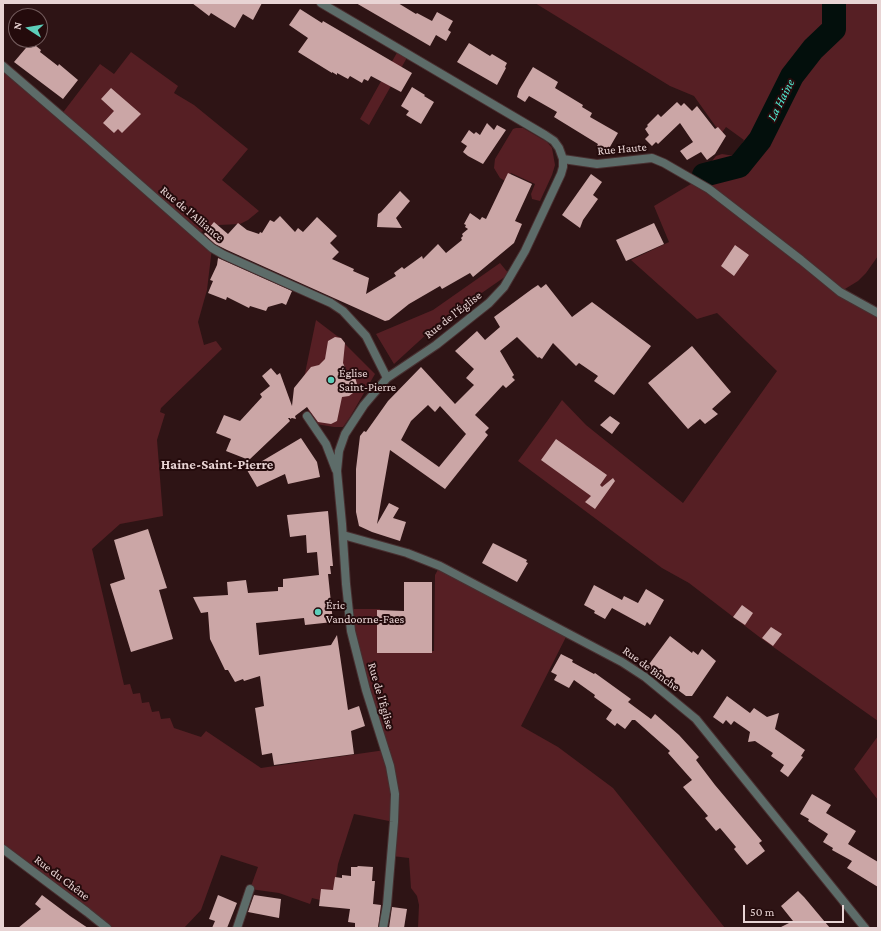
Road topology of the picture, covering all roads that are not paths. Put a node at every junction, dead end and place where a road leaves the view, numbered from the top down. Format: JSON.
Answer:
{"nodes":[{"id":1,"x":321,"y":3,"type":"edge"},
{"id":2,"x":3,"y":66,"type":"edge"},
{"id":3,"x":562,"y":159,"type":"junction"},
{"id":4,"x":878,"y":313,"type":"edge"},
{"id":5,"x":387,"y":378,"type":"junction"},
{"id":6,"x":306,"y":416,"type":"dead end"},
{"id":7,"x":337,"y":471,"type":"junction"},
{"id":8,"x":343,"y":535,"type":"junction"},
{"id":9,"x":3,"y":849,"type":"edge"},
{"id":10,"x":250,"y":889,"type":"dead end"},
{"id":11,"x":107,"y":928,"type":"edge"},
{"id":12,"x":237,"y":928,"type":"edge"},
{"id":13,"x":383,"y":928,"type":"edge"},
{"id":14,"x":865,"y":928,"type":"edge"}],
"edges":[{"from":1,"to":3,"type":"street"},
{"from":2,"to":5,"type":"street","name":"Rue de l'Alliance"},
{"from":3,"to":4,"type":"street","name":"Rue Haute"},
{"from":3,"to":5,"type":"street","name":"Rue de l'Église"},
{"from":5,"to":7,"type":"street","name":"Rue de l'Église"},
{"from":6,"to":7,"type":"street","name":"Rue de l'Église"},
{"from":7,"to":8,"type":"street","name":"Rue de l'Église"},
{"from":8,"to":13,"type":"street","name":"Rue de l'Église"},
{"from":8,"to":14,"type":"street","name":"Rue de Binche"},
{"from":9,"to":11,"type":"street","name":"Rue du Chêne"},
{"from":10,"to":12,"type":"street"}]}
